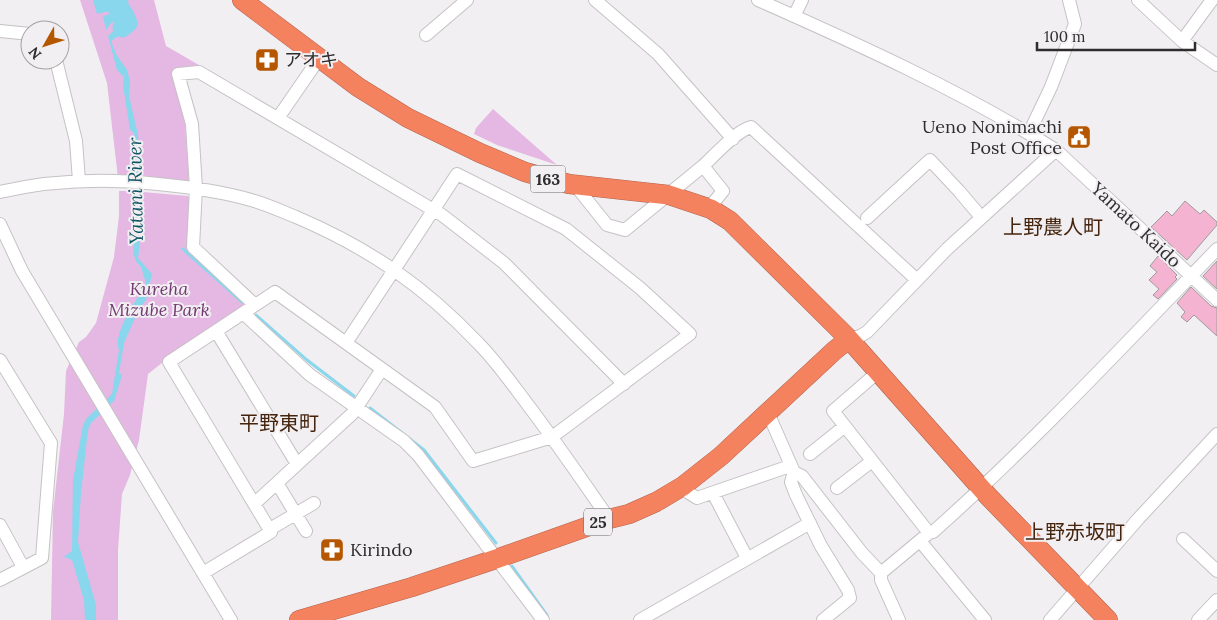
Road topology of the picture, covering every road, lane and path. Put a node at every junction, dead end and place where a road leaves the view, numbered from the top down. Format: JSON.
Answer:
{"nodes":[{"id":1,"x":242,"y":0,"type":"edge"},
{"id":2,"x":467,"y":0,"type":"edge"},
{"id":3,"x":595,"y":0,"type":"edge"},
{"id":4,"x":758,"y":0,"type":"edge"},
{"id":5,"x":802,"y":0,"type":"edge"},
{"id":6,"x":1069,"y":0,"type":"edge"},
{"id":7,"x":1212,"y":0,"type":"edge"},
{"id":8,"x":1140,"y":1,"type":"edge"},
{"id":9,"x":794,"y":16,"type":"junction"},
{"id":10,"x":0,"y":31,"type":"edge"},
{"id":11,"x":20,"y":33,"type":"edge"},
{"id":12,"x":426,"y":36,"type":"dead end"},
{"id":13,"x":1182,"y":41,"type":"junction"},
{"id":14,"x":320,"y":57,"type":"junction"},
{"id":15,"x":1217,"y":65,"type":"edge"},
{"id":16,"x":58,"y":70,"type":"edge"},
{"id":17,"x":278,"y":118,"type":"junction"},
{"id":18,"x":1029,"y":133,"type":"junction"},
{"id":19,"x":733,"y":139,"type":"junction"},
{"id":20,"x":1056,"y":150,"type":"junction"},
{"id":21,"x":703,"y":166,"type":"junction"},
{"id":22,"x":78,"y":181,"type":"junction"},
{"id":23,"x":576,"y":185,"type":"junction"},
{"id":24,"x":192,"y":187,"type":"junction"},
{"id":25,"x":0,"y":192,"type":"edge"},
{"id":26,"x":669,"y":195,"type":"junction"},
{"id":27,"x":433,"y":209,"type":"junction"},
{"id":28,"x":711,"y":209,"type":"junction"},
{"id":29,"x":981,"y":217,"type":"junction"},
{"id":30,"x":867,"y":218,"type":"dead end"},
{"id":31,"x":0,"y":224,"type":"edge"},
{"id":32,"x":1217,"y":249,"type":"edge"},
{"id":33,"x":393,"y":268,"type":"junction"},
{"id":34,"x":1191,"y":276,"type":"junction"},
{"id":35,"x":917,"y":280,"type":"junction"},
{"id":36,"x":1217,"y":300,"type":"edge"},
{"id":37,"x":255,"y":305,"type":"junction"},
{"id":38,"x":243,"y":313,"type":"junction"},
{"id":39,"x":216,"y":332,"type":"junction"},
{"id":40,"x":849,"y":339,"type":"junction"},
{"id":41,"x":346,"y":343,"type":"junction"},
{"id":42,"x":0,"y":360,"type":"edge"},
{"id":43,"x":382,"y":369,"type":"junction"},
{"id":44,"x":878,"y":372,"type":"junction"},
{"id":45,"x":624,"y":384,"type":"junction"},
{"id":46,"x":357,"y":407,"type":"junction"},
{"id":47,"x":768,"y":413,"type":"junction"},
{"id":48,"x":845,"y":426,"type":"junction"},
{"id":49,"x":1217,"y":434,"type":"edge"},
{"id":50,"x":552,"y":437,"type":"junction"},
{"id":51,"x":810,"y":454,"type":"dead end"},
{"id":52,"x":872,"y":461,"type":"junction"},
{"id":53,"x":297,"y":464,"type":"junction"},
{"id":54,"x":792,"y":469,"type":"junction"},
{"id":55,"x":277,"y":483,"type":"junction"},
{"id":56,"x":683,"y":486,"type":"junction"},
{"id":57,"x":836,"y":488,"type":"dead end"},
{"id":58,"x":981,"y":489,"type":"junction"},
{"id":59,"x":713,"y":493,"type":"junction"},
{"id":60,"x":314,"y":503,"type":"dead end"},
{"id":61,"x":254,"y":504,"type":"junction"},
{"id":62,"x":296,"y":514,"type":"junction"},
{"id":63,"x":609,"y":519,"type":"junction"},
{"id":64,"x":810,"y":523,"type":"junction"},
{"id":65,"x":0,"y":525,"type":"edge"},
{"id":66,"x":270,"y":529,"type":"junction"},
{"id":67,"x":306,"y":531,"type":"dead end"},
{"id":68,"x":924,"y":537,"type":"junction"},
{"id":69,"x":1183,"y":539,"type":"dead end"},
{"id":70,"x":747,"y":558,"type":"junction"},
{"id":71,"x":496,"y":559,"type":"junction"},
{"id":72,"x":23,"y":567,"type":"junction"},
{"id":73,"x":1217,"y":571,"type":"edge"},
{"id":74,"x":203,"y":573,"type":"junction"},
{"id":75,"x":881,"y":573,"type":"junction"},
{"id":76,"x":0,"y":580,"type":"edge"},
{"id":77,"x":1078,"y":590,"type":"junction"},
{"id":78,"x":1217,"y":600,"type":"edge"},
{"id":79,"x":231,"y":620,"type":"edge"},
{"id":80,"x":299,"y":620,"type":"edge"},
{"id":81,"x":543,"y":620,"type":"edge"},
{"id":82,"x":640,"y":620,"type":"edge"},
{"id":83,"x":823,"y":620,"type":"edge"},
{"id":84,"x":899,"y":620,"type":"edge"},
{"id":85,"x":985,"y":620,"type":"edge"},
{"id":86,"x":1050,"y":620,"type":"edge"},
{"id":87,"x":1108,"y":620,"type":"edge"},
{"id":88,"x":1198,"y":620,"type":"edge"}],
"edges":[{"from":1,"to":14,"type":"highway","number":"163"},
{"from":2,"to":12,"type":"street"},
{"from":3,"to":19,"type":"street"},
{"from":4,"to":9,"type":"street","name":"Yamato Kaido"},
{"from":5,"to":9,"type":"street"},
{"from":6,"to":18,"type":"street"},
{"from":7,"to":13,"type":"street"},
{"from":8,"to":13,"type":"street"},
{"from":9,"to":18,"type":"street","name":"Yamato Kaido"},
{"from":10,"to":11,"type":"street"},
{"from":13,"to":15,"type":"street"},
{"from":14,"to":17,"type":"street"},
{"from":14,"to":23,"type":"highway","number":"163"},
{"from":16,"to":22,"type":"street"},
{"from":17,"to":24,"type":"street"},
{"from":17,"to":27,"type":"street"},
{"from":18,"to":20,"type":"street","name":"Yamato Kaido"},
{"from":19,"to":21,"type":"street"},
{"from":19,"to":35,"type":"street"},
{"from":20,"to":29,"type":"street"},
{"from":20,"to":34,"type":"street","name":"Yamato Kaido"},
{"from":21,"to":26,"type":"street"},
{"from":21,"to":28,"type":"street"},
{"from":22,"to":24,"type":"street"},
{"from":22,"to":25,"type":"street"},
{"from":23,"to":26,"type":"highway","number":"163"},
{"from":23,"to":26,"type":"street"},
{"from":24,"to":33,"type":"street"},
{"from":24,"to":37,"type":"street"},
{"from":26,"to":28,"type":"highway","number":"163"},
{"from":27,"to":33,"type":"street"},
{"from":27,"to":45,"type":"street"},
{"from":27,"to":45,"type":"street"},
{"from":28,"to":40,"type":"highway","number":"163"},
{"from":29,"to":30,"type":"street"},
{"from":29,"to":35,"type":"street"},
{"from":31,"to":74,"type":"street"},
{"from":32,"to":34,"type":"street"},
{"from":33,"to":41,"type":"street"},
{"from":33,"to":50,"type":"street"},
{"from":34,"to":36,"type":"street","name":"Yamato Kaido"},
{"from":34,"to":58,"type":"street"},
{"from":35,"to":40,"type":"street"},
{"from":37,"to":38,"type":"street"},
{"from":37,"to":41,"type":"street"},
{"from":38,"to":39,"type":"street"},
{"from":38,"to":46,"type":"street"},
{"from":39,"to":53,"type":"street"},
{"from":39,"to":61,"type":"street"},
{"from":40,"to":44,"type":"highway"},
{"from":40,"to":47,"type":"highway","number":"25"},
{"from":41,"to":43,"type":"street"},
{"from":42,"to":72,"type":"street"},
{"from":43,"to":46,"type":"street"},
{"from":43,"to":50,"type":"street"},
{"from":44,"to":48,"type":"street"},
{"from":44,"to":58,"type":"highway"},
{"from":45,"to":50,"type":"street"},
{"from":46,"to":53,"type":"street"},
{"from":46,"to":71,"type":"street"},
{"from":47,"to":54,"type":"street"},
{"from":47,"to":56,"type":"highway","number":"25"},
{"from":48,"to":51,"type":"street"},
{"from":48,"to":52,"type":"street"},
{"from":49,"to":77,"type":"street"},
{"from":50,"to":63,"type":"street"},
{"from":52,"to":57,"type":"street"},
{"from":52,"to":68,"type":"street"},
{"from":53,"to":55,"type":"street"},
{"from":54,"to":59,"type":"street"},
{"from":54,"to":64,"type":"street"},
{"from":54,"to":75,"type":"street"},
{"from":55,"to":61,"type":"street"},
{"from":55,"to":62,"type":"street"},
{"from":56,"to":59,"type":"street"},
{"from":56,"to":63,"type":"highway","number":"25"},
{"from":58,"to":68,"type":"street"},
{"from":58,"to":77,"type":"highway"},
{"from":59,"to":70,"type":"street"},
{"from":60,"to":62,"type":"street"},
{"from":61,"to":66,"type":"street"},
{"from":62,"to":66,"type":"street"},
{"from":62,"to":67,"type":"street"},
{"from":63,"to":71,"type":"highway","number":"25"},
{"from":64,"to":70,"type":"street"},
{"from":64,"to":83,"type":"street"},
{"from":65,"to":72,"type":"street"},
{"from":66,"to":74,"type":"street"},
{"from":68,"to":75,"type":"street"},
{"from":68,"to":85,"type":"street"},
{"from":69,"to":73,"type":"street"},
{"from":70,"to":82,"type":"street"},
{"from":71,"to":80,"type":"highway","number":"25"},
{"from":71,"to":81,"type":"street"},
{"from":72,"to":76,"type":"street"},
{"from":74,"to":79,"type":"street"},
{"from":75,"to":84,"type":"street"},
{"from":77,"to":86,"type":"street"},
{"from":77,"to":87,"type":"highway"},
{"from":78,"to":88,"type":"street"}]}
